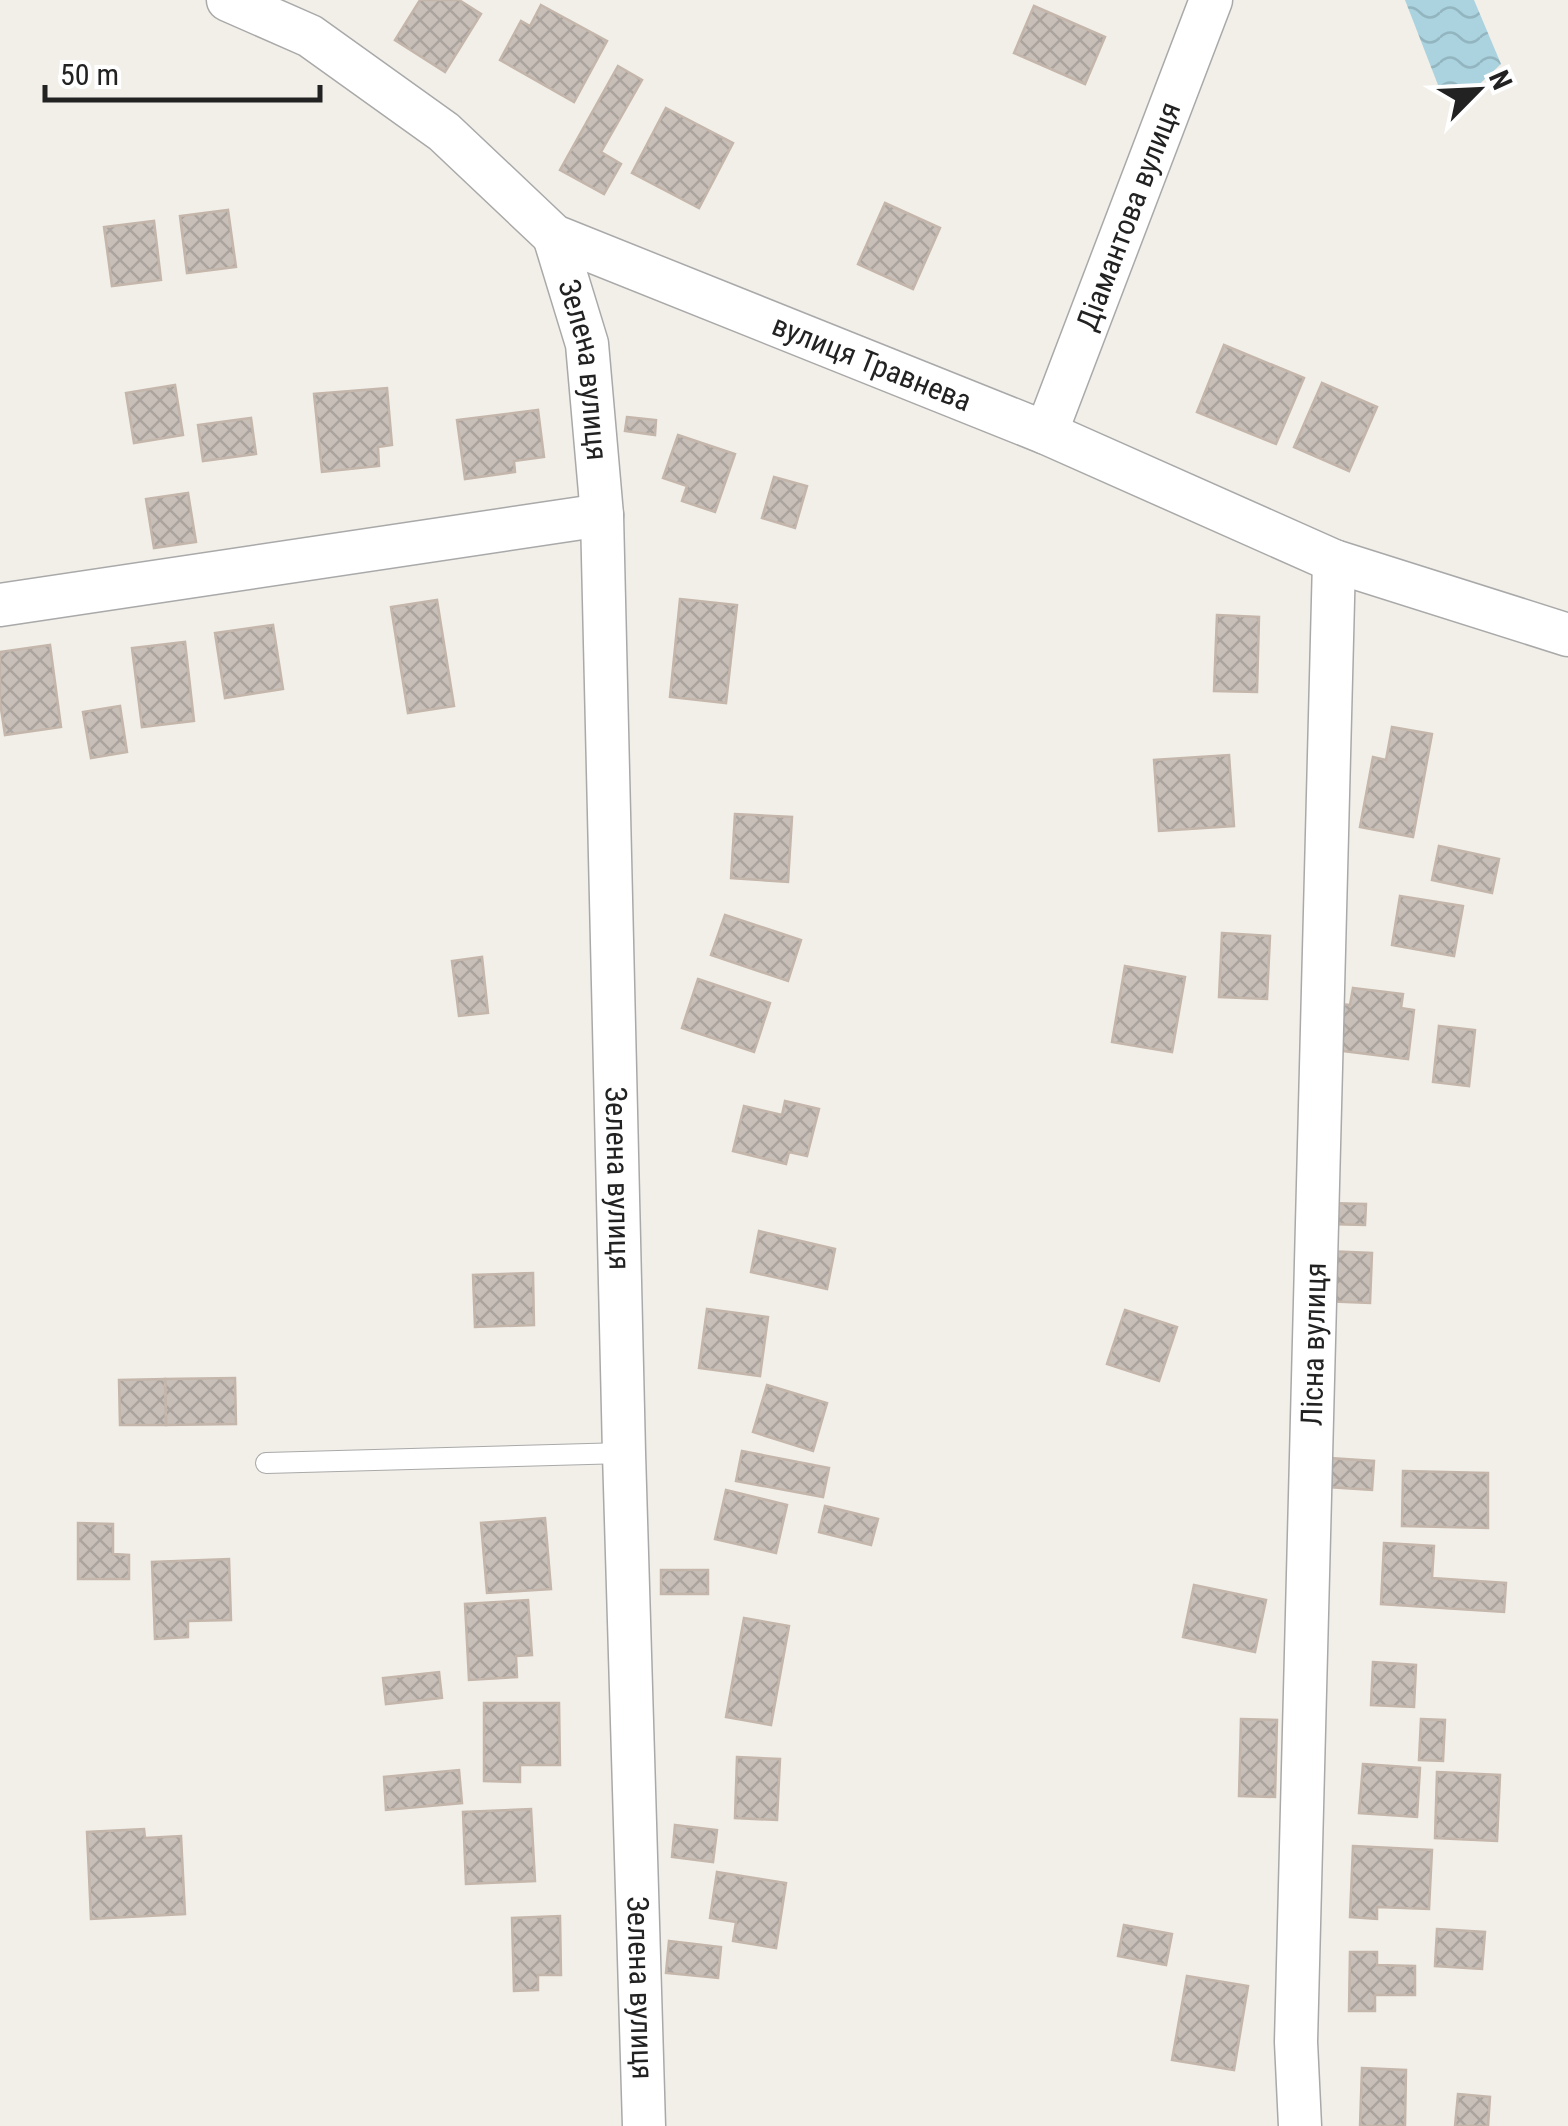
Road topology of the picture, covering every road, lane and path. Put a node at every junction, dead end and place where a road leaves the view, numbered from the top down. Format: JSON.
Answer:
{"nodes":[{"id":1,"x":228,"y":0,"type":"edge"},
{"id":2,"x":1210,"y":0,"type":"edge"},
{"id":3,"x":554,"y":236,"type":"junction"},
{"id":4,"x":1046,"y":433,"type":"junction"},
{"id":5,"x":602,"y":515,"type":"junction"},
{"id":6,"x":1334,"y":561,"type":"junction"},
{"id":7,"x":0,"y":605,"type":"edge"},
{"id":8,"x":1568,"y":635,"type":"edge"},
{"id":9,"x":624,"y":1453,"type":"junction"},
{"id":10,"x":266,"y":1463,"type":"dead end"},
{"id":11,"x":644,"y":2126,"type":"edge"},
{"id":12,"x":1300,"y":2126,"type":"edge"}],
"edges":[{"from":1,"to":3,"type":"street","name":"вулиця Травнева"},
{"from":2,"to":4,"type":"street","name":"Діамантова вулиця"},
{"from":3,"to":4,"type":"street","name":"вулиця Травнева"},
{"from":3,"to":5,"type":"street","name":"Зелена вулиця"},
{"from":4,"to":6,"type":"street","name":"вулиця Травнева"},
{"from":5,"to":7,"type":"street"},
{"from":5,"to":9,"type":"street","name":"Зелена вулиця"},
{"from":6,"to":8,"type":"street","name":"вулиця Травнева"},
{"from":6,"to":12,"type":"street","name":"Лісна вулиця"},
{"from":9,"to":10,"type":"lane"},
{"from":9,"to":11,"type":"street","name":"Зелена вулиця"}]}
